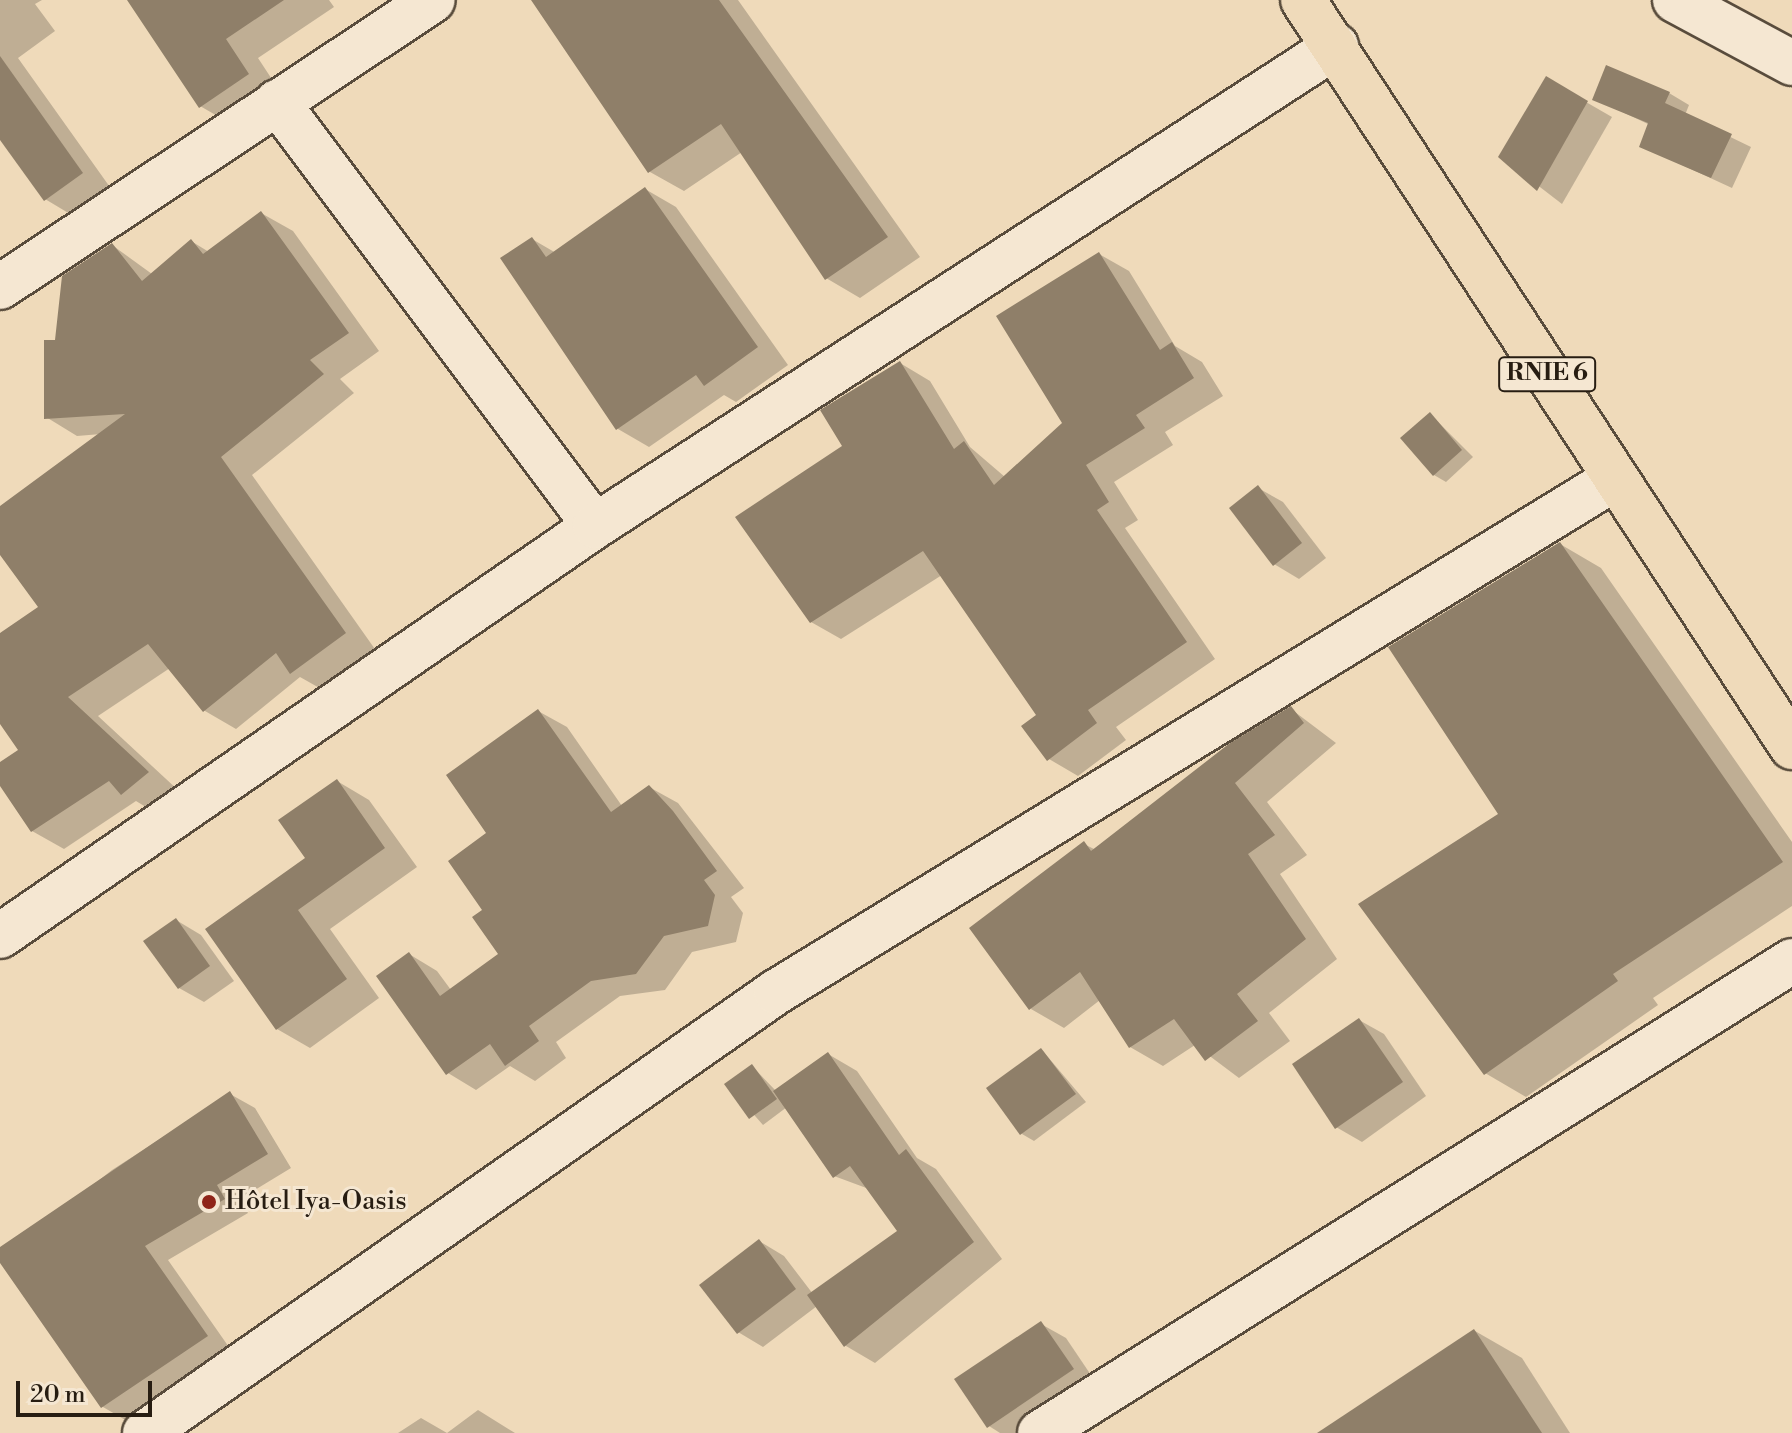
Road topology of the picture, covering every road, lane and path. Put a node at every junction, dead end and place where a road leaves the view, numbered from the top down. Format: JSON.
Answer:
{"nodes":[{"id":1,"x":433,"y":0,"type":"edge"},
{"id":2,"x":1303,"y":0,"type":"edge"},
{"id":3,"x":1675,"y":0,"type":"edge"},
{"id":4,"x":1336,"y":46,"type":"junction"},
{"id":5,"x":1792,"y":63,"type":"edge"},
{"id":6,"x":277,"y":102,"type":"junction"},
{"id":7,"x":0,"y":287,"type":"edge"},
{"id":8,"x":1614,"y":479,"type":"junction"},
{"id":9,"x":595,"y":526,"type":"junction"},
{"id":10,"x":1792,"y":747,"type":"edge"},
{"id":11,"x":0,"y":936,"type":"edge"},
{"id":12,"x":1792,"y":961,"type":"edge"},
{"id":13,"x":145,"y":1433,"type":"edge"},
{"id":14,"x":1040,"y":1433,"type":"edge"}],
"edges":[{"from":1,"to":6,"type":"street"},
{"from":2,"to":4,"type":"main road","number":"RNIE 6"},
{"from":3,"to":5,"type":"street"},
{"from":4,"to":8,"type":"main road","number":"RNIE 6"},
{"from":4,"to":9,"type":"street"},
{"from":6,"to":7,"type":"street"},
{"from":6,"to":9,"type":"street"},
{"from":8,"to":10,"type":"main road","number":"RNIE 6"},
{"from":8,"to":13,"type":"street"},
{"from":9,"to":11,"type":"street"},
{"from":12,"to":14,"type":"street"}]}
